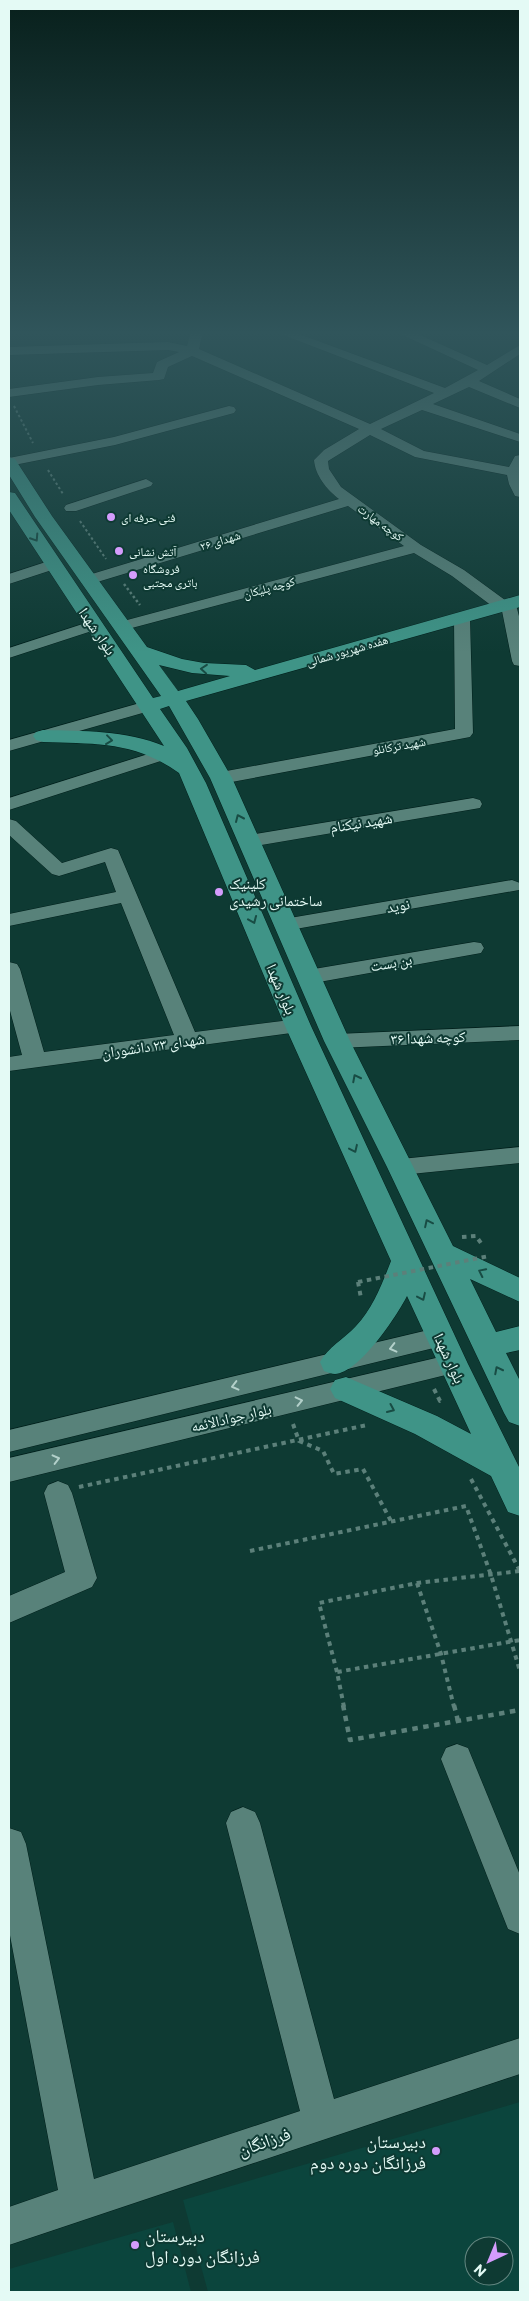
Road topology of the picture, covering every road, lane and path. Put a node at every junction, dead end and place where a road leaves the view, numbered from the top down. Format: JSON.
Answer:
{"nodes":[{"id":1,"x":125,"y":438,"type":"edge"},
{"id":2,"x":354,"y":438,"type":"edge"},
{"id":3,"x":389,"y":438,"type":"edge"},
{"id":4,"x":9,"y":462,"type":"edge"},
{"id":5,"x":517,"y":466,"type":"edge"},
{"id":6,"x":146,"y":483,"type":"dead end"},
{"id":7,"x":520,"y":493,"type":"edge"},
{"id":8,"x":9,"y":497,"type":"edge"},
{"id":9,"x":351,"y":500,"type":"junction"},
{"id":10,"x":72,"y":508,"type":"dead end"},
{"id":11,"x":416,"y":548,"type":"junction"},
{"id":12,"x":52,"y":565,"type":"junction"},
{"id":13,"x":9,"y":579,"type":"edge"},
{"id":14,"x":88,"y":580,"type":"junction"},
{"id":15,"x":510,"y":604,"type":"edge"},
{"id":16,"x":462,"y":618,"type":"junction"},
{"id":17,"x":95,"y":625,"type":"junction"},
{"id":18,"x":122,"y":626,"type":"junction"},
{"id":19,"x":9,"y":653,"type":"edge"},
{"id":20,"x":144,"y":657,"type":"junction"},
{"id":21,"x":520,"y":661,"type":"edge"},
{"id":22,"x":123,"y":669,"type":"junction"},
{"id":23,"x":270,"y":672,"type":"junction"},
{"id":24,"x":174,"y":699,"type":"junction"},
{"id":25,"x":147,"y":706,"type":"junction"},
{"id":26,"x":43,"y":736,"type":"junction"},
{"id":27,"x":9,"y":746,"type":"edge"},
{"id":28,"x":185,"y":759,"type":"junction"},
{"id":29,"x":221,"y":778,"type":"junction"},
{"id":30,"x":9,"y":804,"type":"edge"},
{"id":31,"x":473,"y":804,"type":"dead end"},
{"id":32,"x":9,"y":825,"type":"edge"},
{"id":33,"x":249,"y":841,"type":"junction"},
{"id":34,"x":512,"y":886,"type":"dead end"},
{"id":35,"x":128,"y":896,"type":"junction"},
{"id":36,"x":9,"y":920,"type":"edge"},
{"id":37,"x":284,"y":924,"type":"junction"},
{"id":38,"x":474,"y":948,"type":"dead end"},
{"id":39,"x":9,"y":969,"type":"edge"},
{"id":40,"x":308,"y":977,"type":"junction"},
{"id":41,"x":298,"y":1026,"type":"junction"},
{"id":42,"x":520,"y":1033,"type":"edge"},
{"id":43,"x":187,"y":1041,"type":"junction"},
{"id":44,"x":336,"y":1041,"type":"junction"},
{"id":45,"x":35,"y":1061,"type":"junction"},
{"id":46,"x":9,"y":1064,"type":"edge"},
{"id":47,"x":520,"y":1154,"type":"edge"},
{"id":48,"x":401,"y":1167,"type":"junction"},
{"id":49,"x":443,"y":1253,"type":"junction"},
{"id":50,"x":489,"y":1256,"type":"dead end"},
{"id":51,"x":406,"y":1261,"type":"junction"},
{"id":52,"x":520,"y":1291,"type":"edge"},
{"id":53,"x":362,"y":1303,"type":"dead end"},
{"id":54,"x":440,"y":1337,"type":"junction"},
{"id":55,"x":520,"y":1338,"type":"edge"},
{"id":56,"x":486,"y":1346,"type":"junction"},
{"id":57,"x":453,"y":1364,"type":"junction"},
{"id":58,"x":341,"y":1376,"type":"junction"},
{"id":59,"x":440,"y":1401,"type":"dead end"},
{"id":60,"x":286,"y":1404,"type":"junction"},
{"id":61,"x":520,"y":1413,"type":"edge"},
{"id":62,"x":405,"y":1415,"type":"junction"},
{"id":63,"x":9,"y":1441,"type":"edge"},
{"id":64,"x":299,"y":1441,"type":"junction"},
{"id":65,"x":503,"y":1468,"type":"junction"},
{"id":66,"x":9,"y":1470,"type":"edge"},
{"id":67,"x":466,"y":1470,"type":"dead end"},
{"id":68,"x":58,"y":1493,"type":"joint"},
{"id":69,"x":520,"y":1502,"type":"edge"},
{"id":70,"x":391,"y":1521,"type":"junction"},
{"id":71,"x":250,"y":1551,"type":"dead end"},
{"id":72,"x":520,"y":1572,"type":"edge"},
{"id":73,"x":491,"y":1575,"type":"junction"},
{"id":74,"x":417,"y":1583,"type":"junction"},
{"id":75,"x":9,"y":1610,"type":"edge"},
{"id":76,"x":520,"y":1640,"type":"edge"},
{"id":77,"x":510,"y":1642,"type":"junction"},
{"id":78,"x":441,"y":1654,"type":"junction"},
{"id":79,"x":520,"y":1671,"type":"edge"},
{"id":80,"x":337,"y":1672,"type":"junction"},
{"id":81,"x":520,"y":1710,"type":"edge"},
{"id":82,"x":458,"y":1721,"type":"junction"},
{"id":83,"x":457,"y":1759,"type":"dead end"},
{"id":84,"x":243,"y":1823,"type":"dead end"},
{"id":85,"x":9,"y":1844,"type":"edge"},
{"id":86,"x":520,"y":1917,"type":"edge"},
{"id":87,"x":520,"y":2056,"type":"edge"},
{"id":88,"x":321,"y":2122,"type":"junction"},
{"id":89,"x":80,"y":2203,"type":"junction"},
{"id":90,"x":9,"y":2226,"type":"edge"}],
"edges":[{"from":1,"to":4,"type":"street"},
{"from":2,"to":9,"type":"street","name":"کوچه مهارت"},
{"from":3,"to":5,"type":"street"},
{"from":4,"to":14,"type":"main road","name":"بلوار شهدا"},
{"from":5,"to":7,"type":"street"},
{"from":6,"to":10,"type":"street"},
{"from":8,"to":12,"type":"main road","name":"بلوار شهدا","one_way":true},
{"from":9,"to":11,"type":"street","name":"کوچه مهارت"},
{"from":9,"to":14,"type":"street","name":"شهدای ۲۶"},
{"from":11,"to":15,"type":"street","name":"کوچه مهارت"},
{"from":11,"to":18,"type":"street","name":"کوچه پلیکان"},
{"from":12,"to":13,"type":"street"},
{"from":12,"to":17,"type":"main road","name":"بلوار شهدا"},
{"from":14,"to":18,"type":"main road","name":"بلوار شهدا"},
{"from":15,"to":16,"type":"main road","name":"هفده شهریور شمالی"},
{"from":15,"to":21,"type":"street"},
{"from":16,"to":23,"type":"main road","name":"هفده شهریور شمالی"},
{"from":16,"to":29,"type":"street","name":"شهید ترکانلو"},
{"from":17,"to":19,"type":"street"},
{"from":17,"to":22,"type":"main road","name":"بلوار شهدا"},
{"from":18,"to":20,"type":"main road","name":"بلوار شهدا"},
{"from":20,"to":22,"type":"main road"},
{"from":23,"to":20,"type":"main road","one_way":true},
{"from":20,"to":24,"type":"main road","name":"بلوار شهدا"},
{"from":22,"to":25,"type":"main road","name":"بلوار شهدا"},
{"from":23,"to":24,"type":"main road","name":"هفده شهریور شمالی"},
{"from":24,"to":25,"type":"main road","name":"هفده شهریور شمالی"},
{"from":24,"to":28,"type":"main road","name":"بلوار شهدا"},
{"from":25,"to":26,"type":"street"},
{"from":25,"to":28,"type":"main road","name":"بلوار شهدا"},
{"from":26,"to":27,"type":"street"},
{"from":26,"to":28,"type":"main road","one_way":true},
{"from":28,"to":29,"type":"main road","name":"بلوار شهدا"},
{"from":28,"to":30,"type":"street"},
{"from":28,"to":41,"type":"main road","name":"بلوار شهدا","one_way":true},
{"from":33,"to":29,"type":"main road","name":"بلوار شهدا","one_way":true},
{"from":31,"to":33,"type":"street","name":"شهید نیکنام"},
{"from":32,"to":35,"type":"street"},
{"from":33,"to":37,"type":"main road","name":"بلوار شهدا"},
{"from":34,"to":37,"type":"street","name":"نوید"},
{"from":35,"to":36,"type":"street"},
{"from":35,"to":43,"type":"street"},
{"from":37,"to":40,"type":"main road","name":"بلوار شهدا"},
{"from":38,"to":40,"type":"street","name":"بن بست"},
{"from":39,"to":45,"type":"street"},
{"from":40,"to":44,"type":"main road","name":"بلوار شهدا"},
{"from":41,"to":43,"type":"street","name":"شهدای ۲۳ دانشوران"},
{"from":41,"to":51,"type":"main road","name":"بلوار شهدا","one_way":true},
{"from":42,"to":44,"type":"street","name":"کوچه شهدا ۳۶"},
{"from":43,"to":45,"type":"street","name":"شهدای ۲۳ دانشوران"},
{"from":48,"to":44,"type":"main road","name":"بلوار شهدا","one_way":true},
{"from":45,"to":46,"type":"street","name":"شهدای ۲۳ دانشوران"},
{"from":47,"to":48,"type":"street"},
{"from":49,"to":48,"type":"main road","name":"بلوار شهدا","one_way":true},
{"from":52,"to":49,"type":"main road","one_way":true},
{"from":49,"to":56,"type":"main road","name":"بلوار شهدا"},
{"from":50,"to":53,"type":"path","bridge":true},
{"from":51,"to":54,"type":"main road","name":"بلوار شهدا","one_way":true},
{"from":51,"to":58,"type":"main road"},
{"from":54,"to":56,"type":"main road"},
{"from":54,"to":57,"type":"main road","name":"بلوار شهدا"},
{"from":54,"to":58,"type":"street","name":"بلوار جوادالائمه","one_way":true},
{"from":55,"to":56,"type":"main road"},
{"from":56,"to":57,"type":"main road"},
{"from":61,"to":56,"type":"main road","name":"بلوار شهدا","one_way":true},
{"from":57,"to":58,"type":"street","name":"بلوار جوادالائمه"},
{"from":57,"to":65,"type":"main road","name":"بلوار شهدا"},
{"from":60,"to":58,"type":"street","name":"بلوار جوادالائمه","one_way":true},
{"from":58,"to":62,"type":"main road","one_way":true},
{"from":58,"to":63,"type":"street","name":"بلوار جوادالائمه","one_way":true},
{"from":59,"to":62,"type":"path"},
{"from":60,"to":64,"type":"path"},
{"from":66,"to":60,"type":"street","name":"بلوار جوادالائمه","one_way":true},
{"from":62,"to":64,"type":"path"},
{"from":62,"to":65,"type":"main road"},
{"from":64,"to":68,"type":"path"},
{"from":64,"to":70,"type":"path"},
{"from":65,"to":69,"type":"main road","name":"بلوار شهدا"},
{"from":67,"to":72,"type":"path"},
{"from":68,"to":75,"type":"street"},
{"from":70,"to":71,"type":"path"},
{"from":70,"to":73,"type":"path"},
{"from":72,"to":73,"type":"path"},
{"from":73,"to":74,"type":"path"},
{"from":73,"to":77,"type":"path"},
{"from":74,"to":78,"type":"path"},
{"from":74,"to":80,"type":"path"},
{"from":76,"to":77,"type":"path"},
{"from":77,"to":78,"type":"path"},
{"from":77,"to":79,"type":"path"},
{"from":78,"to":80,"type":"path"},
{"from":78,"to":82,"type":"path"},
{"from":80,"to":82,"type":"path"},
{"from":81,"to":82,"type":"path"},
{"from":83,"to":86,"type":"street"},
{"from":84,"to":88,"type":"street"},
{"from":85,"to":89,"type":"street"},
{"from":87,"to":88,"type":"street","name":"فرزانگان"},
{"from":88,"to":89,"type":"street","name":"فرزانگان"},
{"from":89,"to":90,"type":"street","name":"فرزانگان"}]}
